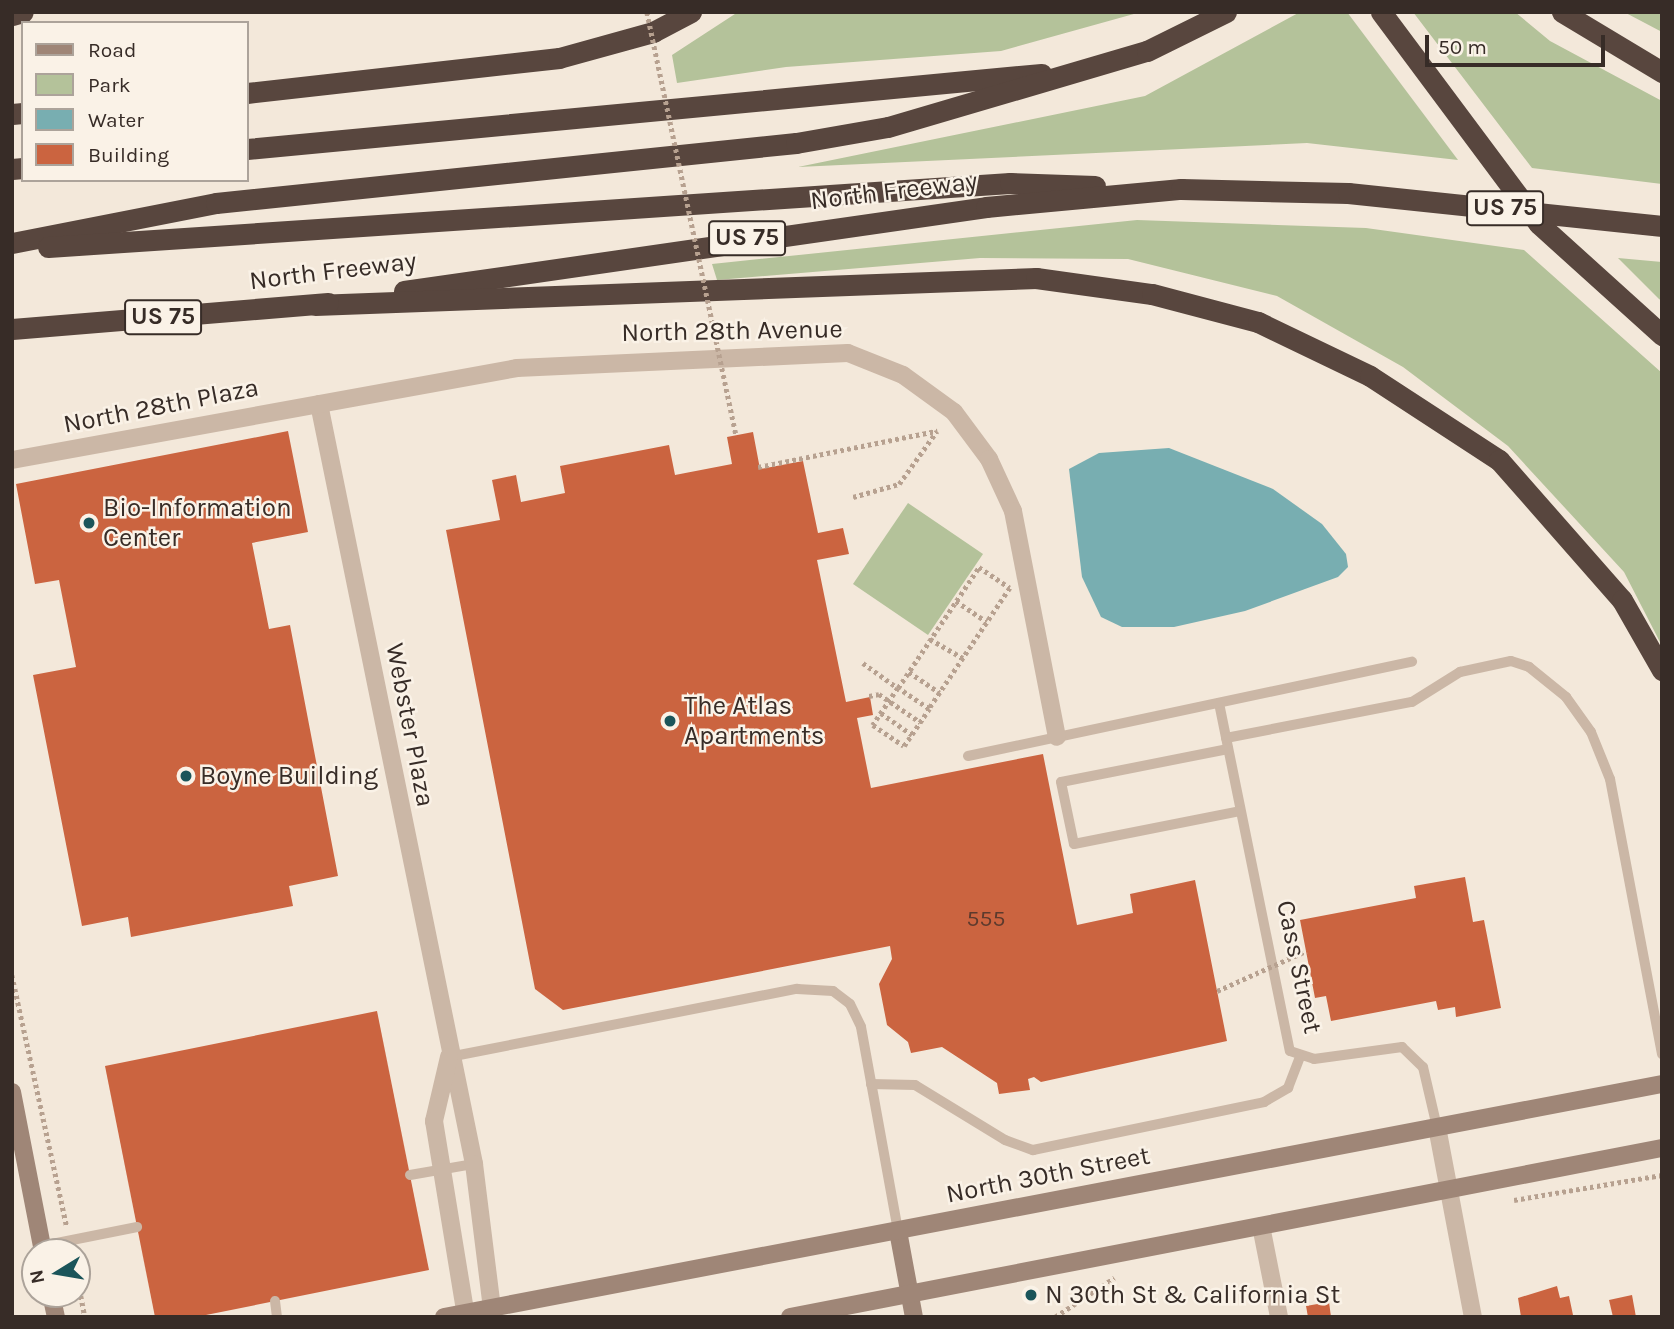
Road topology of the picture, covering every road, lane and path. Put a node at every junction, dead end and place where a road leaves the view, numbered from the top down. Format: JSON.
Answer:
{"nodes":[{"id":1,"x":23,"y":12,"type":"edge"},
{"id":2,"x":646,"y":12,"type":"edge"},
{"id":3,"x":691,"y":12,"type":"edge"},
{"id":4,"x":1226,"y":12,"type":"edge"},
{"id":5,"x":1381,"y":12,"type":"edge"},
{"id":6,"x":1562,"y":12,"type":"edge"},
{"id":7,"x":12,"y":15,"type":"edge"},
{"id":8,"x":1105,"y":64,"type":"junction"},
{"id":9,"x":1662,"y":72,"type":"edge"},
{"id":10,"x":248,"y":93,"type":"edge"},
{"id":11,"x":248,"y":149,"type":"edge"},
{"id":12,"x":1181,"y":189,"type":"junction"},
{"id":13,"x":1662,"y":226,"type":"edge"},
{"id":14,"x":12,"y":243,"type":"edge"},
{"id":15,"x":12,"y":248,"type":"edge"},
{"id":16,"x":315,"y":305,"type":"junction"},
{"id":17,"x":12,"y":329,"type":"edge"},
{"id":18,"x":1662,"y":335,"type":"edge"},
{"id":19,"x":319,"y":404,"type":"junction"},
{"id":20,"x":954,"y":412,"type":"junction"},
{"id":21,"x":937,"y":431,"type":"junction"},
{"id":22,"x":736,"y":435,"type":"dead end"},
{"id":23,"x":12,"y":460,"type":"edge"},
{"id":24,"x":758,"y":467,"type":"dead end"},
{"id":25,"x":853,"y":497,"type":"dead end"},
{"id":26,"x":956,"y":601,"type":"junction"},
{"id":27,"x":987,"y":622,"type":"junction"},
{"id":28,"x":930,"y":639,"type":"junction"},
{"id":29,"x":963,"y":658,"type":"junction"},
{"id":30,"x":1412,"y":662,"type":"dead end"},
{"id":31,"x":863,"y":663,"type":"dead end"},
{"id":32,"x":1662,"y":670,"type":"edge"},
{"id":33,"x":909,"y":672,"type":"junction"},
{"id":34,"x":898,"y":688,"type":"junction"},
{"id":35,"x":940,"y":693,"type":"junction"},
{"id":36,"x":869,"y":696,"type":"dead end"},
{"id":37,"x":889,"y":701,"type":"junction"},
{"id":38,"x":1219,"y":703,"type":"junction"},
{"id":39,"x":929,"y":709,"type":"junction"},
{"id":40,"x":881,"y":713,"type":"junction"},
{"id":41,"x":920,"y":722,"type":"junction"},
{"id":42,"x":912,"y":734,"type":"junction"},
{"id":43,"x":1057,"y":737,"type":"junction"},
{"id":44,"x":1227,"y":744,"type":"junction"},
{"id":45,"x":968,"y":756,"type":"dead end"},
{"id":46,"x":1240,"y":811,"type":"junction"},
{"id":47,"x":1306,"y":951,"type":"dead end"},
{"id":48,"x":12,"y":975,"type":"edge"},
{"id":49,"x":1217,"y":991,"type":"dead end"},
{"id":50,"x":1662,"y":1054,"type":"edge"},
{"id":51,"x":449,"y":1057,"type":"junction"},
{"id":52,"x":1300,"y":1057,"type":"junction"},
{"id":53,"x":871,"y":1084,"type":"junction"},
{"id":54,"x":1662,"y":1084,"type":"edge"},
{"id":55,"x":12,"y":1092,"type":"edge"},
{"id":56,"x":1437,"y":1127,"type":"junction"},
{"id":57,"x":1662,"y":1148,"type":"edge"},
{"id":58,"x":474,"y":1164,"type":"junction"},
{"id":59,"x":440,"y":1171,"type":"junction"},
{"id":60,"x":410,"y":1175,"type":"dead end"},
{"id":61,"x":1662,"y":1175,"type":"edge"},
{"id":62,"x":1449,"y":1189,"type":"junction"},
{"id":63,"x":1505,"y":1202,"type":"dead end"},
{"id":64,"x":1261,"y":1226,"type":"junction"},
{"id":65,"x":137,"y":1227,"type":"dead end"},
{"id":66,"x":898,"y":1231,"type":"junction"},
{"id":67,"x":41,"y":1238,"type":"edge"},
{"id":68,"x":70,"y":1238,"type":"edge"},
{"id":69,"x":80,"y":1238,"type":"edge"},
{"id":70,"x":1126,"y":1275,"type":"dead end"},
{"id":71,"x":910,"y":1294,"type":"junction"},
{"id":72,"x":275,"y":1301,"type":"dead end"},
{"id":73,"x":492,"y":1312,"type":"edge"},
{"id":74,"x":466,"y":1315,"type":"edge"},
{"id":75,"x":277,"y":1317,"type":"edge"},
{"id":76,"x":444,"y":1317,"type":"edge"},
{"id":77,"x":790,"y":1317,"type":"edge"},
{"id":78,"x":914,"y":1317,"type":"edge"},
{"id":79,"x":1055,"y":1317,"type":"edge"},
{"id":80,"x":1279,"y":1317,"type":"edge"},
{"id":81,"x":1473,"y":1317,"type":"edge"}],
"edges":[{"from":1,"to":7,"type":"highway"},
{"from":2,"to":22,"type":"path","bridge":true},
{"from":3,"to":10,"type":"highway"},
{"from":4,"to":8,"type":"highway"},
{"from":5,"to":18,"type":"highway"},
{"from":6,"to":9,"type":"highway"},
{"from":8,"to":11,"type":"highway"},
{"from":8,"to":14,"type":"highway"},
{"from":12,"to":13,"type":"highway","name":"North Freeway","number":"US 75","bridge":true},
{"from":12,"to":15,"type":"highway"},
{"from":12,"to":16,"type":"highway","name":"North Freeway","number":"US 75"},
{"from":16,"to":17,"type":"highway","name":"North Freeway","number":"US 75"},
{"from":16,"to":32,"type":"highway"},
{"from":19,"to":20,"type":"street","name":"North 28th Avenue"},
{"from":19,"to":23,"type":"street","name":"North 28th Plaza"},
{"from":19,"to":51,"type":"street","name":"Webster Plaza"},
{"from":20,"to":21,"type":"path"},
{"from":20,"to":43,"type":"street","name":"North 28th Avenue"},
{"from":21,"to":24,"type":"path"},
{"from":21,"to":25,"type":"path"},
{"from":26,"to":27,"type":"path"},
{"from":26,"to":27,"type":"path"},
{"from":26,"to":28,"type":"path"},
{"from":27,"to":29,"type":"path"},
{"from":28,"to":29,"type":"path"},
{"from":28,"to":33,"type":"path"},
{"from":29,"to":35,"type":"path"},
{"from":30,"to":38,"type":"lane"},
{"from":31,"to":34,"type":"path"},
{"from":33,"to":34,"type":"path"},
{"from":33,"to":35,"type":"path"},
{"from":34,"to":37,"type":"path"},
{"from":34,"to":39,"type":"path"},
{"from":35,"to":39,"type":"path"},
{"from":36,"to":37,"type":"path"},
{"from":37,"to":40,"type":"path"},
{"from":37,"to":41,"type":"path"},
{"from":38,"to":43,"type":"lane"},
{"from":38,"to":44,"type":"lane","name":"Cass Street"},
{"from":39,"to":41,"type":"path"},
{"from":40,"to":42,"type":"path"},
{"from":40,"to":42,"type":"path"},
{"from":41,"to":42,"type":"path"},
{"from":43,"to":45,"type":"lane"},
{"from":44,"to":46,"type":"lane","name":"Cass Street"},
{"from":44,"to":46,"type":"lane"},
{"from":44,"to":50,"type":"lane"},
{"from":46,"to":52,"type":"lane","name":"Cass Street"},
{"from":47,"to":49,"type":"path","bridge":true},
{"from":48,"to":68,"type":"path"},
{"from":51,"to":53,"type":"lane"},
{"from":51,"to":58,"type":"street","name":"Webster Plaza"},
{"from":51,"to":59,"type":"street","name":"Webster Plaza"},
{"from":52,"to":53,"type":"lane"},
{"from":52,"to":56,"type":"lane","name":"Cass Street"},
{"from":53,"to":66,"type":"lane"},
{"from":54,"to":56,"type":"main road","name":"North 30th Street"},
{"from":55,"to":67,"type":"main road"},
{"from":56,"to":62,"type":"street","name":"Cass Street"},
{"from":56,"to":66,"type":"main road","name":"North 30th Street"},
{"from":57,"to":62,"type":"main road"},
{"from":58,"to":59,"type":"lane"},
{"from":58,"to":73,"type":"street","name":"Webster Plaza"},
{"from":59,"to":60,"type":"lane"},
{"from":59,"to":74,"type":"street","name":"Webster Plaza"},
{"from":61,"to":63,"type":"path"},
{"from":62,"to":64,"type":"main road"},
{"from":62,"to":81,"type":"street","name":"Cass Street"},
{"from":64,"to":71,"type":"main road"},
{"from":64,"to":80,"type":"street"},
{"from":65,"to":69,"type":"lane"},
{"from":66,"to":71,"type":"main road"},
{"from":66,"to":73,"type":"main road","name":"North 30th Street"},
{"from":70,"to":79,"type":"path"},
{"from":71,"to":77,"type":"main road"},
{"from":71,"to":78,"type":"main road"},
{"from":72,"to":75,"type":"lane"},
{"from":73,"to":74,"type":"main road","name":"North 30th Street"},
{"from":74,"to":76,"type":"main road","name":"North 30th Street"}]}
